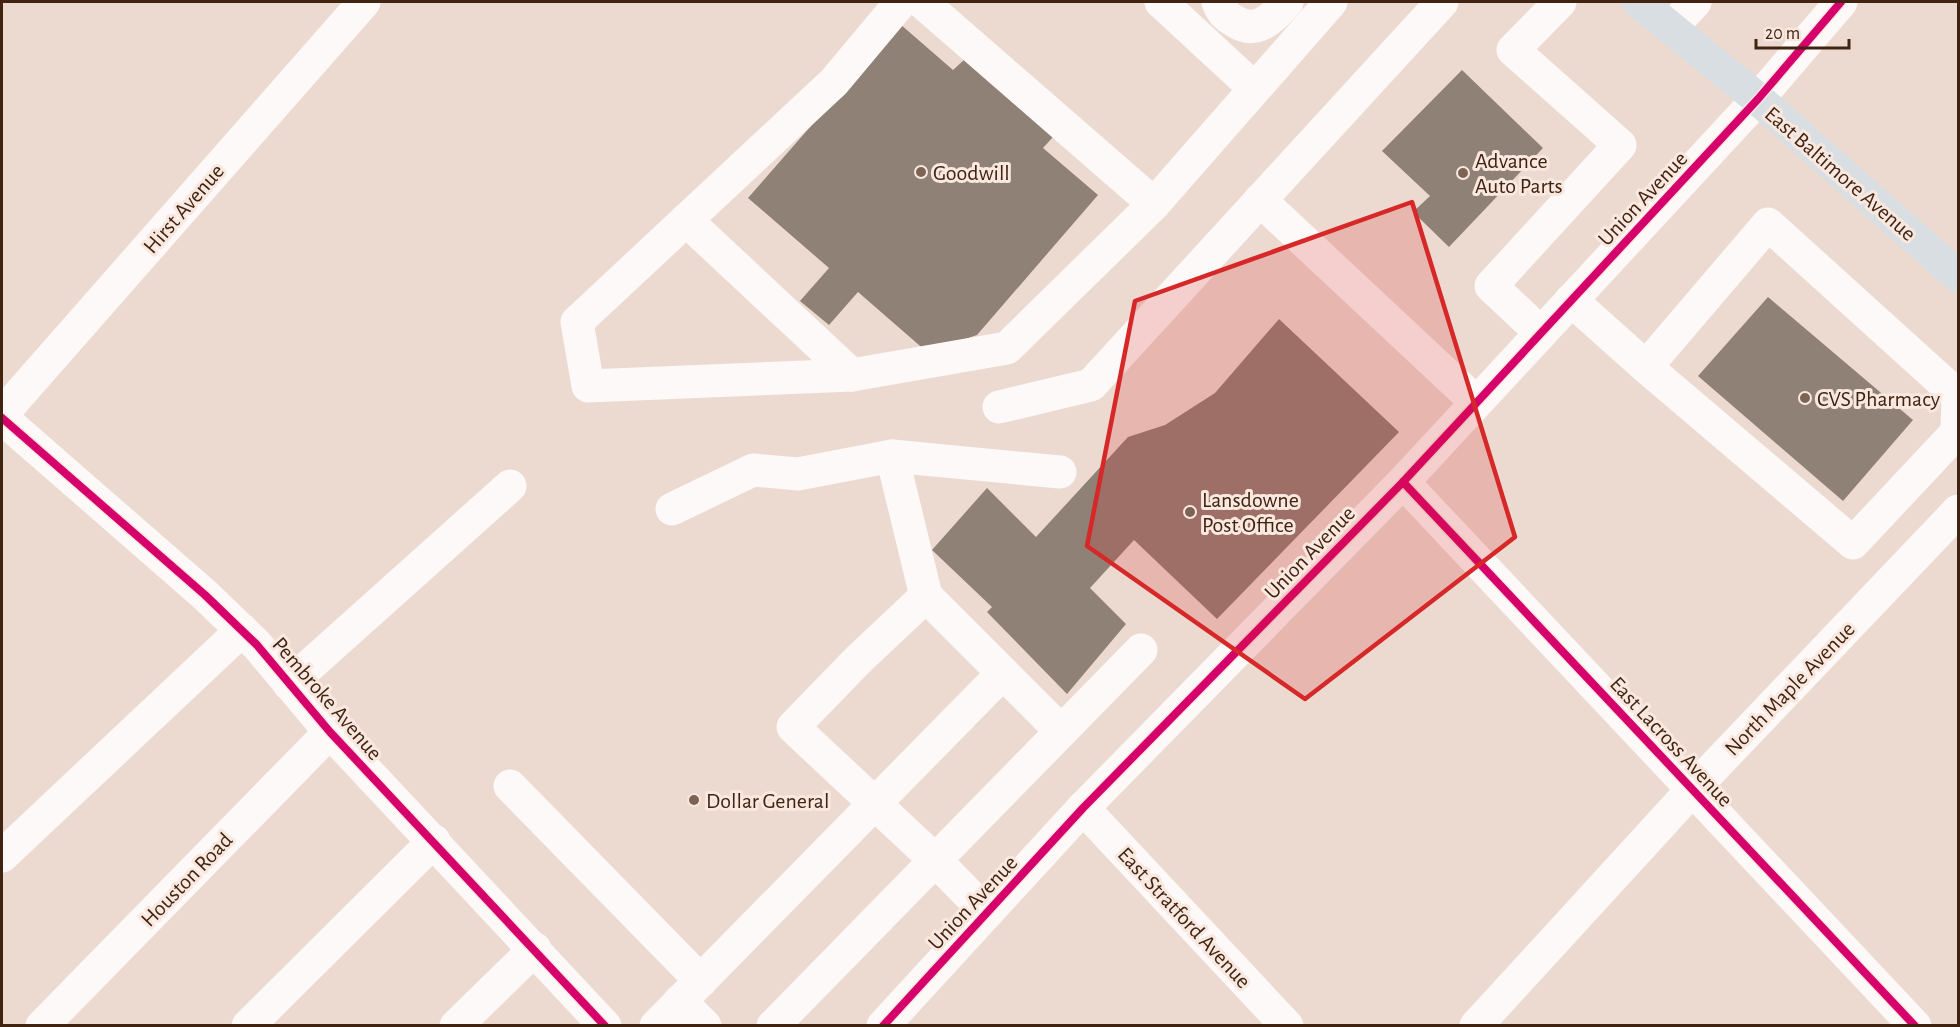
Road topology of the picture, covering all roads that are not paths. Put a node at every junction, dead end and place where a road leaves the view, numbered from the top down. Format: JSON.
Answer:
{"nodes":[{"id":1,"x":364,"y":2,"type":"edge"},
{"id":2,"x":901,"y":2,"type":"edge"},
{"id":3,"x":922,"y":2,"type":"edge"},
{"id":4,"x":1161,"y":2,"type":"edge"},
{"id":5,"x":1287,"y":2,"type":"edge"},
{"id":6,"x":1331,"y":2,"type":"edge"},
{"id":7,"x":1442,"y":2,"type":"edge"},
{"id":8,"x":1560,"y":2,"type":"edge"},
{"id":9,"x":1639,"y":2,"type":"edge"},
{"id":10,"x":1695,"y":2,"type":"edge"},
{"id":11,"x":1841,"y":2,"type":"edge"},
{"id":12,"x":1216,"y":6,"type":"edge"},
{"id":13,"x":1671,"y":28,"type":"junction"},
{"id":14,"x":1254,"y":88,"type":"junction"},
{"id":15,"x":1758,"y":99,"type":"junction"},
{"id":16,"x":1260,"y":200,"type":"junction"},
{"id":17,"x":1154,"y":204,"type":"junction"},
{"id":18,"x":686,"y":220,"type":"junction"},
{"id":19,"x":1959,"y":276,"type":"edge"},
{"id":20,"x":1571,"y":300,"type":"junction"},
{"id":21,"x":1541,"y":333,"type":"junction"},
{"id":22,"x":1646,"y":368,"type":"junction"},
{"id":23,"x":852,"y":375,"type":"junction"},
{"id":24,"x":1958,"y":396,"type":"edge"},
{"id":25,"x":1476,"y":402,"type":"junction"},
{"id":26,"x":999,"y":406,"type":"dead end"},
{"id":27,"x":2,"y":416,"type":"edge"},
{"id":28,"x":892,"y":456,"type":"junction"},
{"id":29,"x":1060,"y":472,"type":"dead end"},
{"id":30,"x":1403,"y":482,"type":"junction"},
{"id":31,"x":510,"y":486,"type":"dead end"},
{"id":32,"x":672,"y":509,"type":"dead end"},
{"id":33,"x":1959,"y":511,"type":"edge"},
{"id":34,"x":926,"y":596,"type":"junction"},
{"id":35,"x":242,"y":630,"type":"junction"},
{"id":36,"x":1141,"y":650,"type":"dead end"},
{"id":37,"x":1003,"y":673,"type":"junction"},
{"id":38,"x":290,"y":684,"type":"junction"},
{"id":39,"x":1061,"y":731,"type":"junction"},
{"id":40,"x":330,"y":732,"type":"junction"},
{"id":41,"x":510,"y":786,"type":"dead end"},
{"id":42,"x":1693,"y":789,"type":"junction"},
{"id":43,"x":874,"y":804,"type":"junction"},
{"id":44,"x":1083,"y":808,"type":"junction"},
{"id":45,"x":434,"y":841,"type":"junction"},
{"id":46,"x":2,"y":856,"type":"edge"},
{"id":47,"x":935,"y":860,"type":"junction"},
{"id":48,"x":987,"y":913,"type":"junction"},
{"id":49,"x":535,"y":949,"type":"junction"},
{"id":50,"x":690,"y":991,"type":"junction"},
{"id":51,"x":42,"y":1026,"type":"edge"},
{"id":52,"x":248,"y":1026,"type":"edge"},
{"id":53,"x":456,"y":1026,"type":"edge"},
{"id":54,"x":605,"y":1026,"type":"edge"},
{"id":55,"x":656,"y":1026,"type":"edge"},
{"id":56,"x":705,"y":1026,"type":"edge"},
{"id":57,"x":773,"y":1026,"type":"edge"},
{"id":58,"x":883,"y":1026,"type":"edge"},
{"id":59,"x":1287,"y":1026,"type":"edge"},
{"id":60,"x":1476,"y":1026,"type":"edge"},
{"id":61,"x":1915,"y":1026,"type":"edge"}],
"edges":[{"from":1,"to":27,"type":"street","name":"Hirst Avenue"},
{"from":2,"to":18,"type":"street"},
{"from":3,"to":17,"type":"street"},
{"from":4,"to":14,"type":"street"},
{"from":5,"to":12,"type":"street"},
{"from":6,"to":14,"type":"street"},
{"from":7,"to":16,"type":"street"},
{"from":8,"to":21,"type":"street"},
{"from":9,"to":13,"type":"main road","name":"East Baltimore Avenue"},
{"from":10,"to":13,"type":"street"},
{"from":11,"to":15,"type":"street","name":"Union Avenue"},
{"from":13,"to":15,"type":"main road","name":"East Baltimore Avenue"},
{"from":14,"to":17,"type":"street"},
{"from":15,"to":19,"type":"main road","name":"East Baltimore Avenue"},
{"from":15,"to":20,"type":"street","name":"Union Avenue"},
{"from":16,"to":25,"type":"street"},
{"from":16,"to":26,"type":"street"},
{"from":17,"to":23,"type":"street"},
{"from":18,"to":23,"type":"street"},
{"from":18,"to":23,"type":"street"},
{"from":20,"to":21,"type":"street","name":"Union Avenue"},
{"from":20,"to":22,"type":"street"},
{"from":21,"to":25,"type":"street","name":"Union Avenue"},
{"from":22,"to":24,"type":"street"},
{"from":22,"to":24,"type":"street"},
{"from":25,"to":30,"type":"street","name":"Union Avenue"},
{"from":27,"to":35,"type":"street","name":"Pembroke Avenue"},
{"from":28,"to":29,"type":"street"},
{"from":28,"to":32,"type":"street"},
{"from":28,"to":34,"type":"street"},
{"from":30,"to":42,"type":"street","name":"East Lacross Avenue"},
{"from":30,"to":44,"type":"street","name":"Union Avenue"},
{"from":31,"to":38,"type":"street"},
{"from":33,"to":42,"type":"street","name":"North Maple Avenue"},
{"from":34,"to":37,"type":"street"},
{"from":34,"to":43,"type":"street"},
{"from":35,"to":38,"type":"street","name":"Pembroke Avenue"},
{"from":35,"to":46,"type":"street"},
{"from":36,"to":39,"type":"street"},
{"from":37,"to":39,"type":"street"},
{"from":37,"to":43,"type":"street"},
{"from":38,"to":40,"type":"street","name":"Pembroke Avenue"},
{"from":39,"to":47,"type":"street"},
{"from":40,"to":45,"type":"street","name":"Pembroke Avenue"},
{"from":40,"to":51,"type":"street","name":"Houston Road"},
{"from":41,"to":50,"type":"street"},
{"from":42,"to":60,"type":"street","name":"North Maple Avenue"},
{"from":42,"to":61,"type":"street","name":"East Lacross Avenue"},
{"from":43,"to":47,"type":"street"},
{"from":43,"to":50,"type":"street"},
{"from":44,"to":48,"type":"street","name":"Union Avenue"},
{"from":44,"to":59,"type":"street","name":"East Stratford Avenue"},
{"from":45,"to":49,"type":"street","name":"Pembroke Avenue"},
{"from":45,"to":52,"type":"street"},
{"from":47,"to":48,"type":"street"},
{"from":47,"to":57,"type":"street"},
{"from":48,"to":58,"type":"street","name":"Union Avenue"},
{"from":49,"to":53,"type":"street"},
{"from":49,"to":54,"type":"street","name":"Pembroke Avenue"},
{"from":50,"to":55,"type":"street"},
{"from":50,"to":56,"type":"street"}]}
